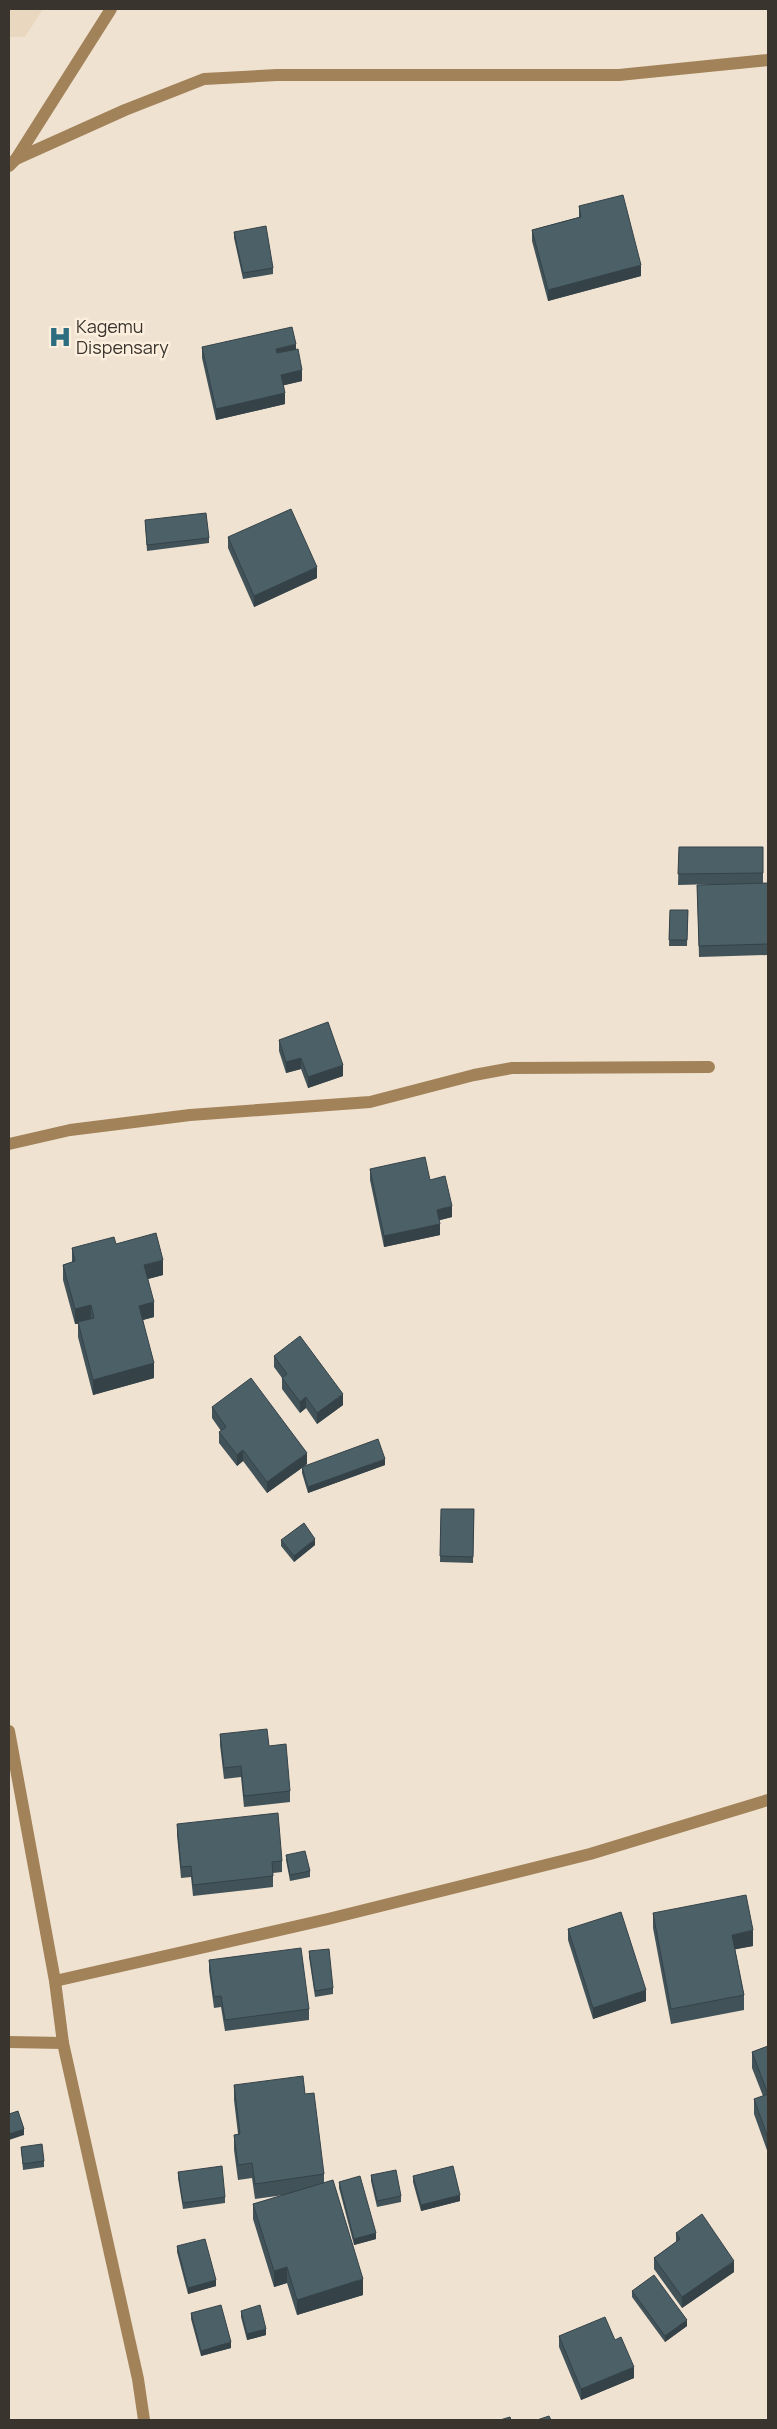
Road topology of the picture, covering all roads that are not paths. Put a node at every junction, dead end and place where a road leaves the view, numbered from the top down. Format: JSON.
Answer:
{"nodes":[{"id":1,"x":111,"y":9,"type":"edge"},
{"id":2,"x":768,"y":60,"type":"edge"},
{"id":3,"x":12,"y":163,"type":"edge"},
{"id":4,"x":709,"y":1067,"type":"dead end"},
{"id":5,"x":9,"y":1144,"type":"edge"},
{"id":6,"x":9,"y":1731,"type":"edge"},
{"id":7,"x":768,"y":1800,"type":"edge"},
{"id":8,"x":55,"y":1981,"type":"junction"},
{"id":9,"x":9,"y":2042,"type":"edge"},
{"id":10,"x":64,"y":2043,"type":"junction"},
{"id":11,"x":144,"y":2420,"type":"edge"}],
"edges":[{"from":1,"to":3,"type":"street"},
{"from":2,"to":3,"type":"street"},
{"from":4,"to":5,"type":"street"},
{"from":6,"to":8,"type":"street"},
{"from":7,"to":8,"type":"street"},
{"from":8,"to":10,"type":"street"},
{"from":9,"to":10,"type":"street"},
{"from":10,"to":11,"type":"street"}]}
